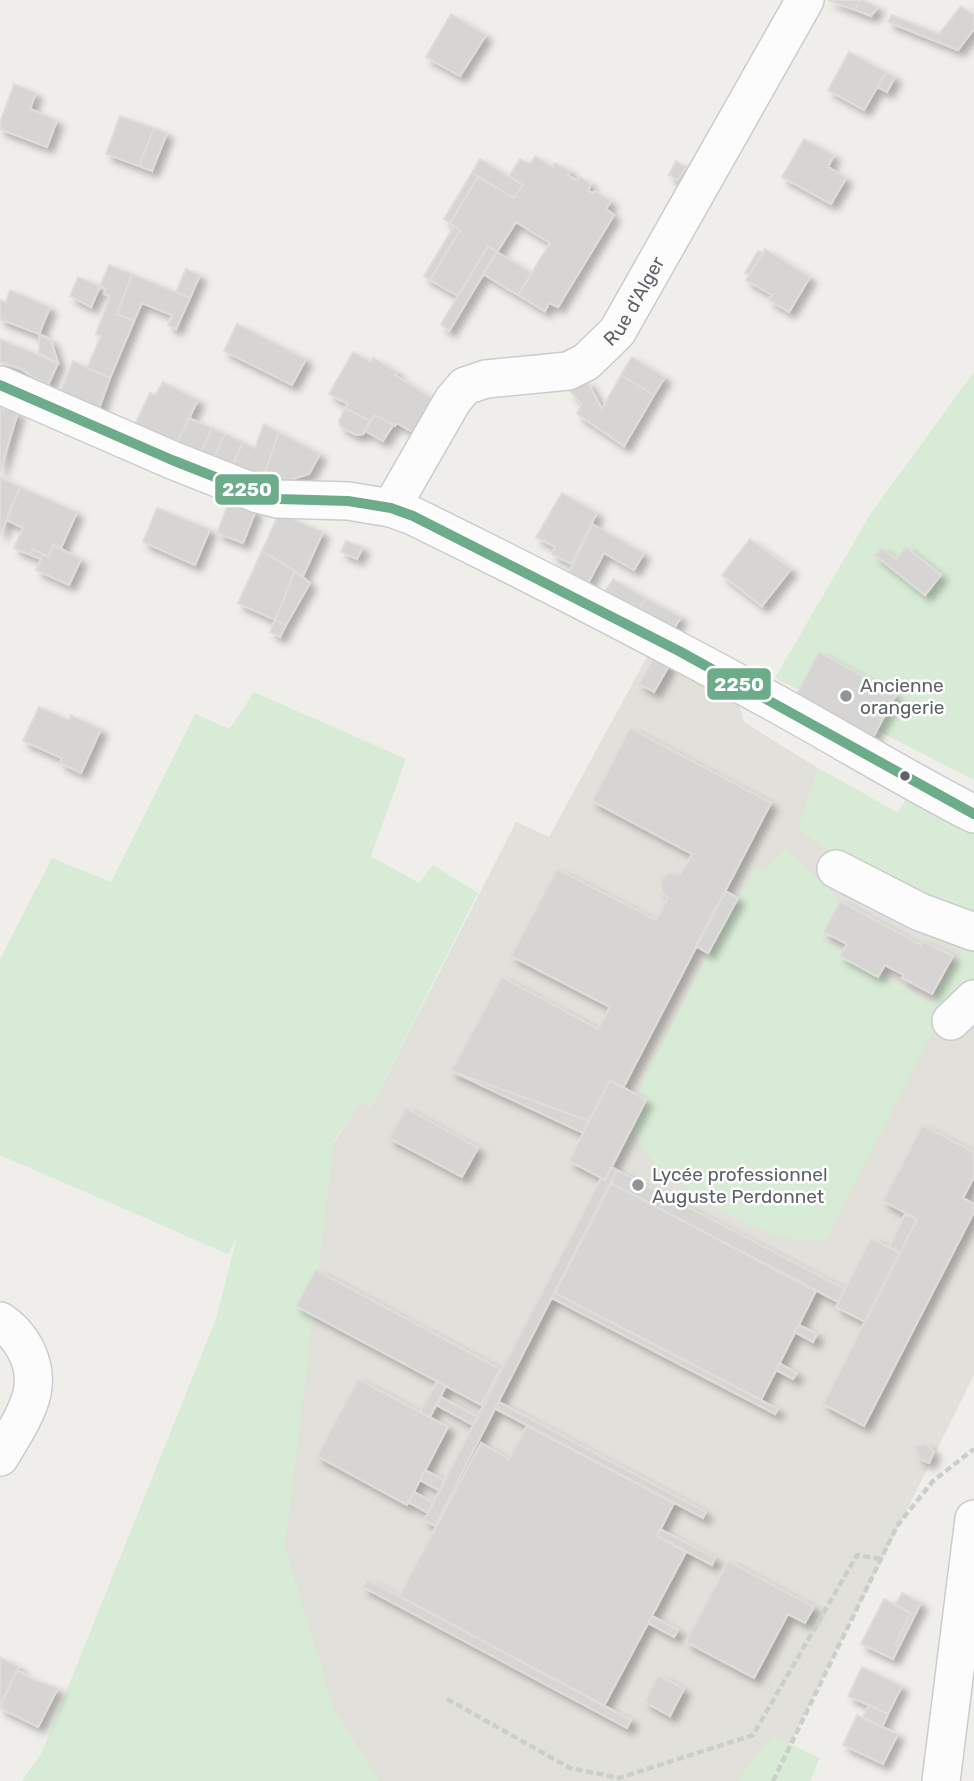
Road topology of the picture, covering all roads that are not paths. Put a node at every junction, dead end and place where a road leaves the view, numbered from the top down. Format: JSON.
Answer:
{"nodes":[{"id":1,"x":805,"y":0,"type":"edge"},
{"id":2,"x":0,"y":385,"type":"edge"},
{"id":3,"x":391,"y":508,"type":"junction"},
{"id":4,"x":974,"y":814,"type":"edge"},
{"id":5,"x":836,"y":869,"type":"dead end"},
{"id":6,"x":974,"y":932,"type":"edge"},
{"id":7,"x":0,"y":1321,"type":"edge"},
{"id":8,"x":0,"y":1457,"type":"edge"},
{"id":9,"x":974,"y":1519,"type":"edge"},
{"id":10,"x":941,"y":1781,"type":"edge"}],
"edges":[{"from":1,"to":3,"type":"street","name":"Rue d'Alger"},
{"from":2,"to":3,"type":"street"},
{"from":3,"to":4,"type":"street"},
{"from":5,"to":6,"type":"street"},
{"from":7,"to":8,"type":"street"},
{"from":9,"to":10,"type":"street"}]}
